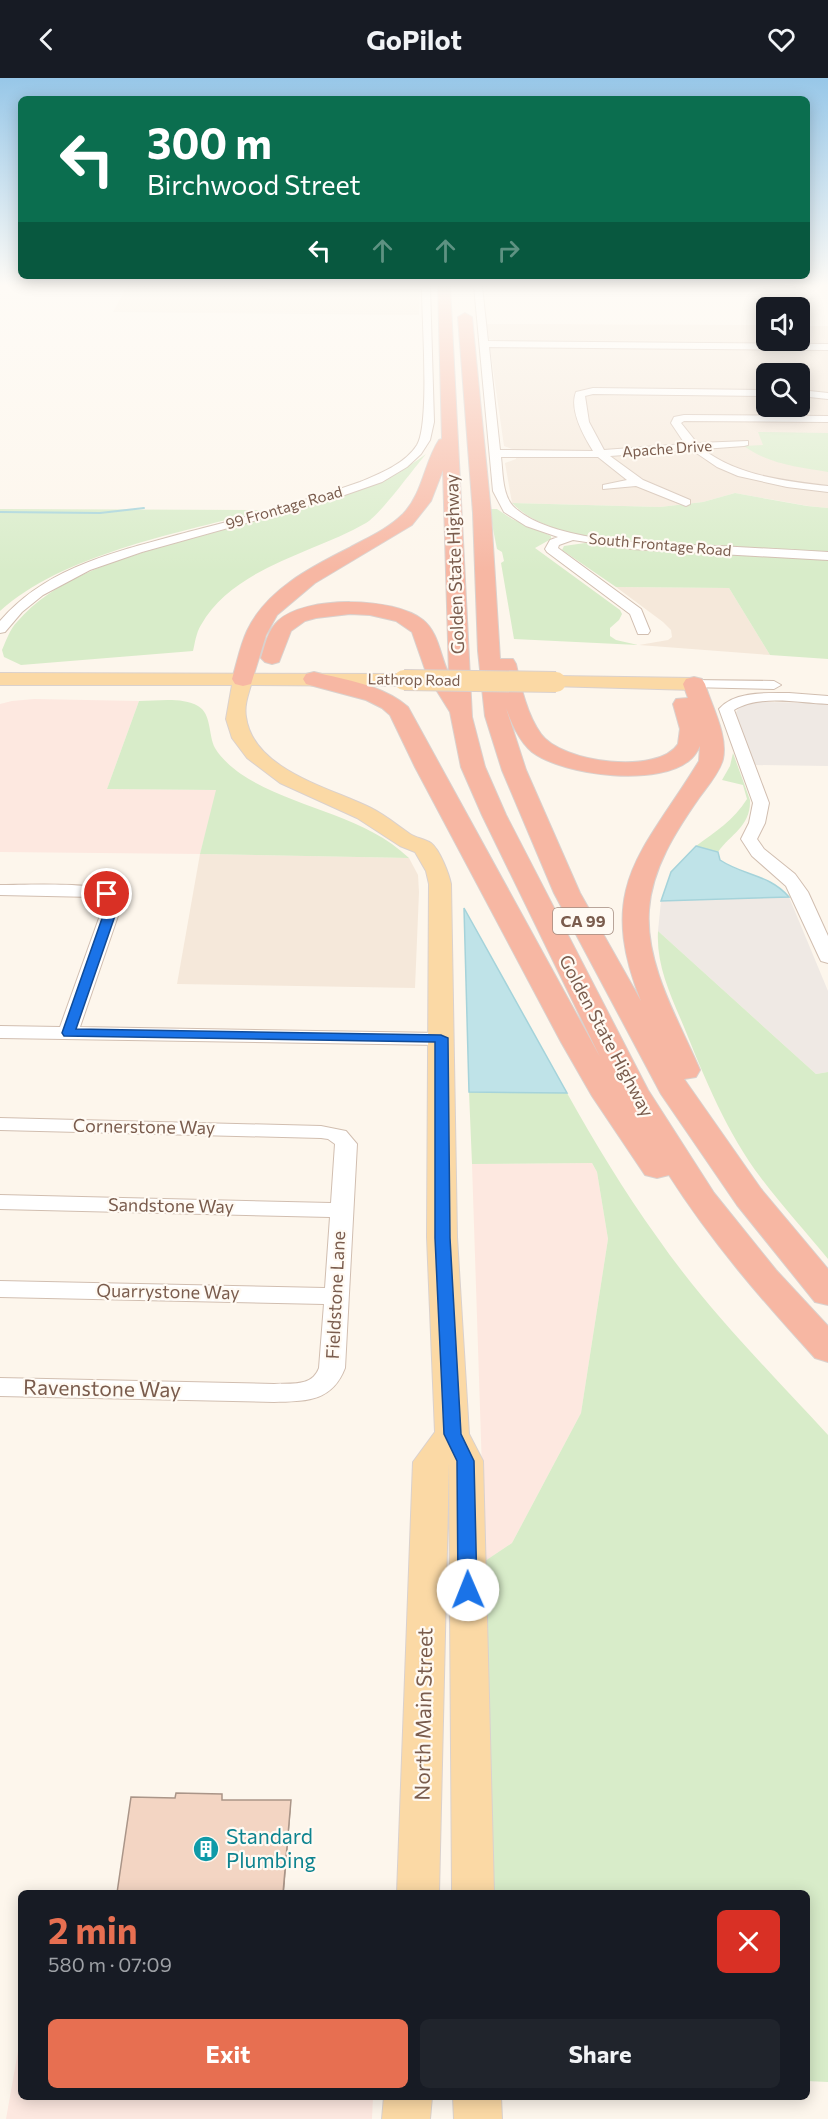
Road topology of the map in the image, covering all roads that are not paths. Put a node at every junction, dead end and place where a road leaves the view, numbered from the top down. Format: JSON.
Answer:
{"nodes":[{"id":1,"x":428,"y":381,"type":"edge"},
{"id":2,"x":448,"y":381,"type":"edge"},
{"id":3,"x":470,"y":381,"type":"edge"},
{"id":4,"x":488,"y":381,"type":"edge"},
{"id":5,"x":729,"y":381,"type":"edge"},
{"id":6,"x":734,"y":393,"type":"junction"},
{"id":7,"x":756,"y":393,"type":"edge"},
{"id":8,"x":810,"y":394,"type":"edge"},
{"id":9,"x":828,"y":396,"type":"edge"},
{"id":10,"x":828,"y":419,"type":"edge"},
{"id":11,"x":450,"y":435,"type":"junction"},
{"id":12,"x":744,"y":443,"type":"dead end"},
{"id":13,"x":695,"y":447,"type":"junction"},
{"id":14,"x":495,"y":454,"type":"junction"},
{"id":15,"x":596,"y":454,"type":"junction"},
{"id":16,"x":637,"y":482,"type":"junction"},
{"id":17,"x":607,"y":487,"type":"dead end"},
{"id":18,"x":828,"y":489,"type":"edge"},
{"id":19,"x":686,"y":502,"type":"dead end"},
{"id":20,"x":482,"y":513,"type":"junction"},
{"id":21,"x":572,"y":537,"type":"junction"},
{"id":22,"x":828,"y":556,"type":"edge"},
{"id":23,"x":0,"y":629,"type":"edge"},
{"id":24,"x":643,"y":631,"type":"dead end"},
{"id":25,"x":0,"y":679,"type":"edge"},
{"id":26,"x":243,"y":679,"type":"junction"},
{"id":27,"x":265,"y":679,"type":"junction"},
{"id":28,"x":314,"y":679,"type":"junction"},
{"id":29,"x":685,"y":684,"type":"junction"},
{"id":30,"x":828,"y":686,"type":"edge"},
{"id":31,"x":828,"y":700,"type":"edge"},
{"id":32,"x":461,"y":717,"type":"junction"},
{"id":33,"x":423,"y":848,"type":"junction"},
{"id":34,"x":0,"y":890,"type":"edge"},
{"id":35,"x":828,"y":957,"type":"edge"},
{"id":36,"x":0,"y":1032,"type":"edge"},
{"id":37,"x":68,"y":1033,"type":"junction"},
{"id":38,"x":441,"y":1038,"type":"junction"},
{"id":39,"x":0,"y":1124,"type":"edge"},
{"id":40,"x":289,"y":1131,"type":"joint"},
{"id":41,"x":720,"y":1155,"type":"junction"},
{"id":42,"x":0,"y":1202,"type":"edge"},
{"id":43,"x":341,"y":1210,"type":"junction"},
{"id":44,"x":0,"y":1288,"type":"edge"},
{"id":45,"x":828,"y":1293,"type":"edge"},
{"id":46,"x":336,"y":1296,"type":"junction"},
{"id":47,"x":828,"y":1349,"type":"edge"},
{"id":48,"x":828,"y":1361,"type":"edge"},
{"id":49,"x":0,"y":1387,"type":"edge"},
{"id":50,"x":205,"y":1392,"type":"joint"},
{"id":51,"x":452,"y":1434,"type":"junction"},
{"id":52,"x":418,"y":1890,"type":"edge"},
{"id":53,"x":473,"y":1890,"type":"edge"},
{"id":54,"x":408,"y":2100,"type":"edge"},
{"id":55,"x":477,"y":2100,"type":"edge"},
{"id":56,"x":406,"y":2119,"type":"edge"},
{"id":57,"x":478,"y":2119,"type":"edge"}],
"edges":[{"from":1,"to":23,"type":"street","name":"99 Frontage Road"},
{"from":2,"to":11,"type":"highway","name":"Golden State Highway","number":"CA 99"},
{"from":3,"to":20,"type":"highway","name":"Golden State Highway","number":"CA 99"},
{"from":4,"to":14,"type":"street","name":"South Frontage Road"},
{"from":5,"to":6,"type":"street"},
{"from":6,"to":7,"type":"street"},
{"from":6,"to":15,"type":"street"},
{"from":8,"to":9,"type":"street"},
{"from":10,"to":13,"type":"street"},
{"from":11,"to":26,"type":"highway"},
{"from":11,"to":32,"type":"highway","name":"Golden State Highway","number":"CA 99"},
{"from":12,"to":13,"type":"street","name":"Apache Drive"},
{"from":13,"to":15,"type":"street","name":"Apache Drive"},
{"from":13,"to":18,"type":"street"},
{"from":14,"to":15,"type":"street","name":"Apache Drive"},
{"from":14,"to":21,"type":"street","name":"South Frontage Road"},
{"from":15,"to":16,"type":"street"},
{"from":16,"to":17,"type":"street"},
{"from":16,"to":19,"type":"street"},
{"from":20,"to":29,"type":"highway"},
{"from":20,"to":41,"type":"highway","name":"Golden State Highway","number":"CA 99"},
{"from":21,"to":22,"type":"street","name":"South Frontage Road"},
{"from":21,"to":24,"type":"street"},
{"from":25,"to":26,"type":"main road","name":"Lathrop Road"},
{"from":26,"to":27,"type":"main road","name":"Lathrop Road"},
{"from":26,"to":33,"type":"main road"},
{"from":27,"to":28,"type":"main road","name":"Lathrop Road"},
{"from":27,"to":32,"type":"highway"},
{"from":27,"to":33,"type":"main road"},
{"from":28,"to":29,"type":"main road","name":"Lathrop Road","bridge":true},
{"from":28,"to":48,"type":"highway"},
{"from":29,"to":30,"type":"street","name":"Lathrop Road"},
{"from":29,"to":41,"type":"highway"},
{"from":31,"to":35,"type":"street"},
{"from":32,"to":47,"type":"highway","name":"Golden State Highway","number":"CA 99"},
{"from":33,"to":38,"type":"main road"},
{"from":34,"to":37,"type":"street"},
{"from":36,"to":37,"type":"street"},
{"from":37,"to":38,"type":"street"},
{"from":38,"to":51,"type":"main road"},
{"from":39,"to":40,"type":"street","name":"Cornerstone Way"},
{"from":40,"to":43,"type":"street","name":"Fieldstone Lane"},
{"from":41,"to":45,"type":"highway","name":"Golden State Highway","number":"CA 99"},
{"from":42,"to":43,"type":"street","name":"Sandstone Way"},
{"from":43,"to":46,"type":"street","name":"Fieldstone Lane"},
{"from":44,"to":46,"type":"street","name":"Quarrystone Way"},
{"from":46,"to":50,"type":"street","name":"Fieldstone Lane"},
{"from":49,"to":50,"type":"street","name":"Ravenstone Way"},
{"from":51,"to":52,"type":"main road","name":"North Main Street"},
{"from":51,"to":53,"type":"main road"},
{"from":54,"to":56,"type":"main road"},
{"from":55,"to":57,"type":"main road"}]}
